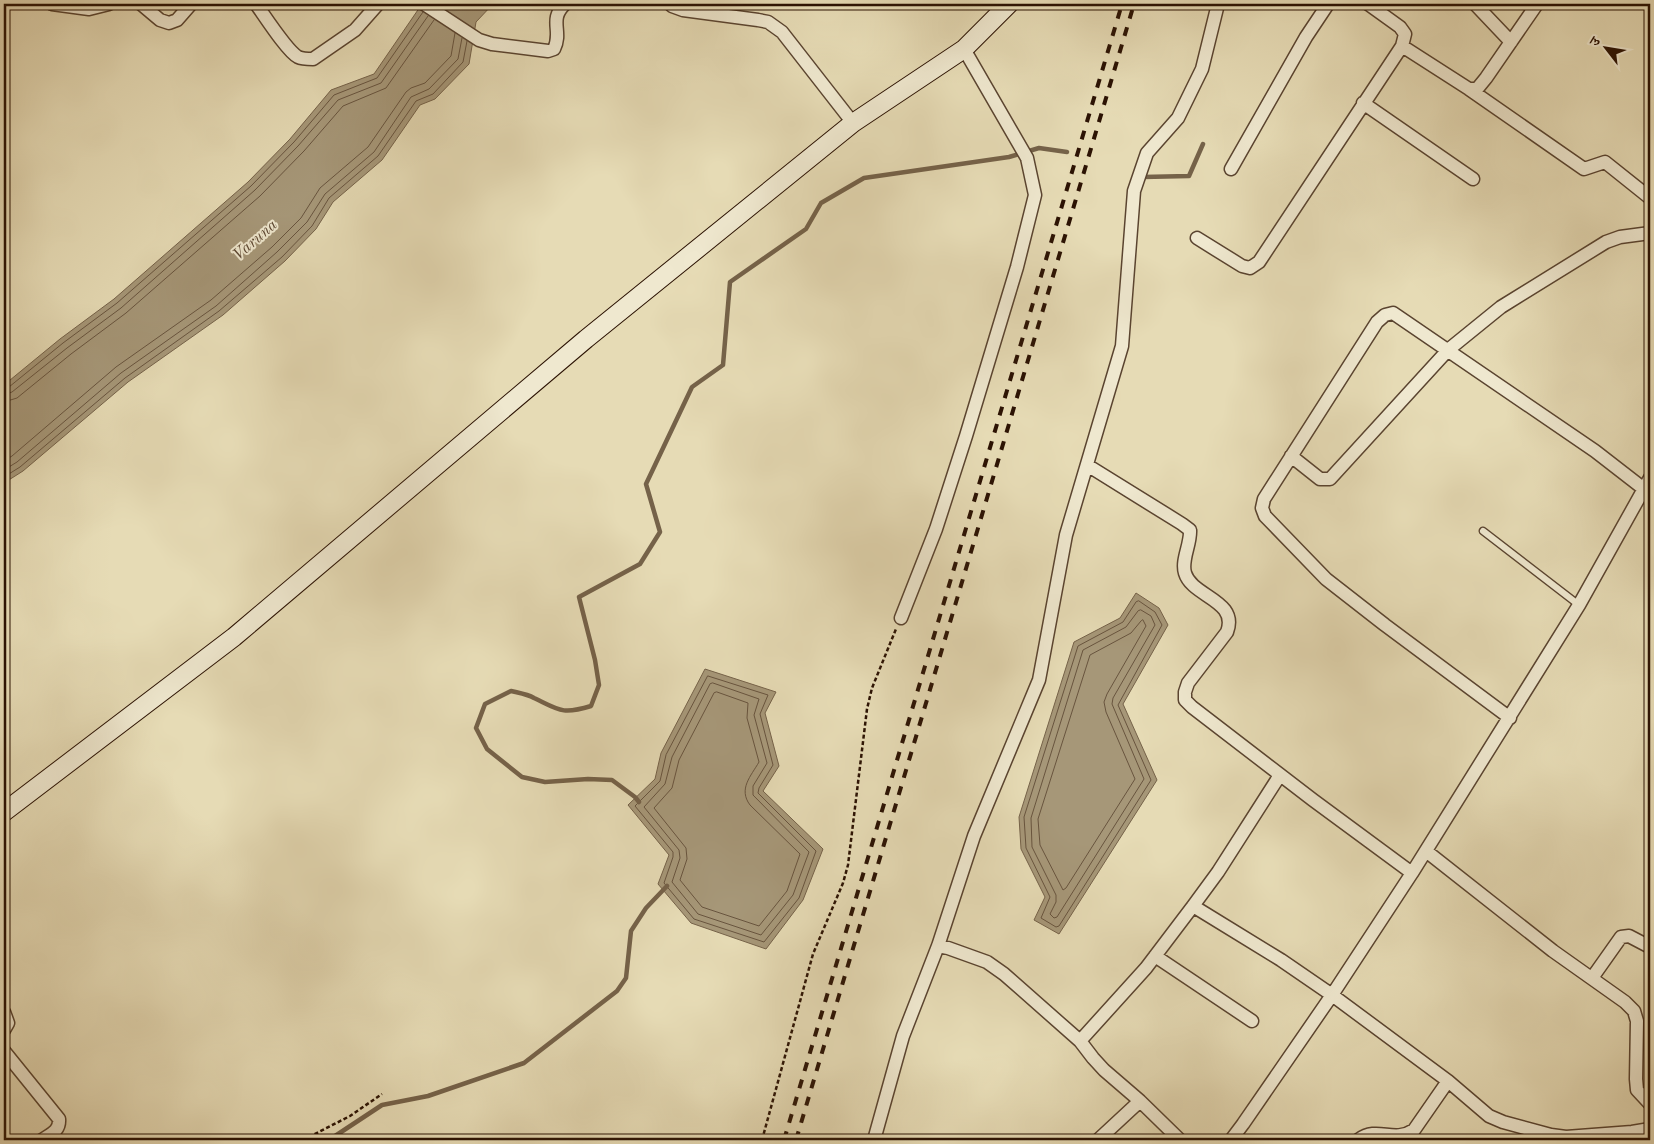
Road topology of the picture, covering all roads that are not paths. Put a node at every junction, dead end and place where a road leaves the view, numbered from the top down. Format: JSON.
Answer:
{"nodes":[{"id":1,"x":52,"y":4,"type":"edge"},
{"id":2,"x":109,"y":4,"type":"edge"},
{"id":3,"x":141,"y":4,"type":"edge"},
{"id":4,"x":191,"y":4,"type":"edge"},
{"id":5,"x":256,"y":4,"type":"edge"},
{"id":6,"x":378,"y":4,"type":"edge"},
{"id":7,"x":424,"y":4,"type":"edge"},
{"id":8,"x":565,"y":4,"type":"edge"},
{"id":9,"x":670,"y":4,"type":"edge"},
{"id":10,"x":1009,"y":4,"type":"edge"},
{"id":11,"x":1218,"y":4,"type":"edge"},
{"id":12,"x":1328,"y":4,"type":"edge"},
{"id":13,"x":1368,"y":4,"type":"edge"},
{"id":14,"x":1475,"y":4,"type":"edge"},
{"id":15,"x":1537,"y":4,"type":"edge"},
{"id":16,"x":1511,"y":42,"type":"junction"},
{"id":17,"x":1402,"y":46,"type":"junction"},
{"id":18,"x":964,"y":49,"type":"junction"},
{"id":19,"x":1469,"y":89,"type":"junction"},
{"id":20,"x":1364,"y":103,"type":"junction"},
{"id":21,"x":853,"y":123,"type":"junction"},
{"id":22,"x":1231,"y":169,"type":"dead end"},
{"id":23,"x":1473,"y":179,"type":"dead end"},
{"id":24,"x":1650,"y":198,"type":"edge"},
{"id":25,"x":1650,"y":233,"type":"edge"},
{"id":26,"x":1197,"y":238,"type":"dead end"},
{"id":27,"x":1448,"y":350,"type":"junction"},
{"id":28,"x":1291,"y":456,"type":"junction"},
{"id":29,"x":1087,"y":465,"type":"junction"},
{"id":30,"x":1647,"y":483,"type":"edge"},
{"id":31,"x":1483,"y":531,"type":"dead end"},
{"id":32,"x":1579,"y":605,"type":"junction"},
{"id":33,"x":901,"y":618,"type":"road end"},
{"id":34,"x":1510,"y":718,"type":"junction"},
{"id":35,"x":1280,"y":775,"type":"junction"},
{"id":36,"x":4,"y":812,"type":"edge"},
{"id":37,"x":1426,"y":851,"type":"junction"},
{"id":38,"x":1412,"y":873,"type":"junction"},
{"id":39,"x":1193,"y":906,"type":"junction"},
{"id":40,"x":938,"y":946,"type":"junction"},
{"id":41,"x":1650,"y":947,"type":"edge"},
{"id":42,"x":1156,"y":956,"type":"junction"},
{"id":43,"x":1592,"y":978,"type":"junction"},
{"id":44,"x":1332,"y":996,"type":"junction"},
{"id":45,"x":4,"y":1012,"type":"edge"},
{"id":46,"x":1252,"y":1021,"type":"dead end"},
{"id":47,"x":4,"y":1030,"type":"edge"},
{"id":48,"x":1080,"y":1041,"type":"junction"},
{"id":49,"x":4,"y":1051,"type":"edge"},
{"id":50,"x":1448,"y":1081,"type":"junction"},
{"id":51,"x":1140,"y":1101,"type":"junction"},
{"id":52,"x":1650,"y":1104,"type":"edge"},
{"id":53,"x":1650,"y":1130,"type":"edge"},
{"id":54,"x":42,"y":1140,"type":"edge"},
{"id":55,"x":874,"y":1140,"type":"edge"},
{"id":56,"x":1098,"y":1140,"type":"edge"},
{"id":57,"x":1180,"y":1140,"type":"edge"},
{"id":58,"x":1231,"y":1140,"type":"edge"},
{"id":59,"x":1358,"y":1140,"type":"edge"},
{"id":60,"x":1641,"y":1140,"type":"edge"}],
"edges":[{"from":1,"to":2,"type":"street"},
{"from":3,"to":4,"type":"street"},
{"from":5,"to":6,"type":"street"},
{"from":7,"to":8,"type":"street"},
{"from":9,"to":21,"type":"street"},
{"from":10,"to":18,"type":"street"},
{"from":11,"to":29,"type":"street"},
{"from":12,"to":22,"type":"street"},
{"from":13,"to":17,"type":"street"},
{"from":14,"to":16,"type":"street"},
{"from":15,"to":16,"type":"street"},
{"from":16,"to":19,"type":"street"},
{"from":17,"to":19,"type":"street"},
{"from":17,"to":20,"type":"street"},
{"from":18,"to":21,"type":"street"},
{"from":18,"to":33,"type":"street"},
{"from":19,"to":24,"type":"street"},
{"from":20,"to":23,"type":"street"},
{"from":20,"to":26,"type":"street"},
{"from":21,"to":36,"type":"street"},
{"from":25,"to":27,"type":"street"},
{"from":27,"to":28,"type":"street"},
{"from":27,"to":28,"type":"street"},
{"from":27,"to":30,"type":"street"},
{"from":28,"to":34,"type":"street"},
{"from":29,"to":35,"type":"street"},
{"from":29,"to":40,"type":"street"},
{"from":30,"to":32,"type":"street"},
{"from":31,"to":32,"type":"lane"},
{"from":32,"to":34,"type":"street"},
{"from":34,"to":37,"type":"street"},
{"from":35,"to":38,"type":"street"},
{"from":35,"to":39,"type":"street"},
{"from":37,"to":38,"type":"street"},
{"from":37,"to":43,"type":"street"},
{"from":38,"to":44,"type":"street"},
{"from":39,"to":42,"type":"street"},
{"from":39,"to":44,"type":"street"},
{"from":40,"to":48,"type":"street"},
{"from":40,"to":55,"type":"street"},
{"from":41,"to":43,"type":"street"},
{"from":42,"to":46,"type":"street"},
{"from":42,"to":48,"type":"street"},
{"from":43,"to":52,"type":"street"},
{"from":44,"to":50,"type":"street"},
{"from":44,"to":58,"type":"street"},
{"from":45,"to":47,"type":"street"},
{"from":48,"to":51,"type":"street"},
{"from":49,"to":54,"type":"street"},
{"from":50,"to":53,"type":"street"},
{"from":50,"to":59,"type":"street"},
{"from":51,"to":56,"type":"street"},
{"from":51,"to":57,"type":"street"},
{"from":53,"to":60,"type":"street"}]}
